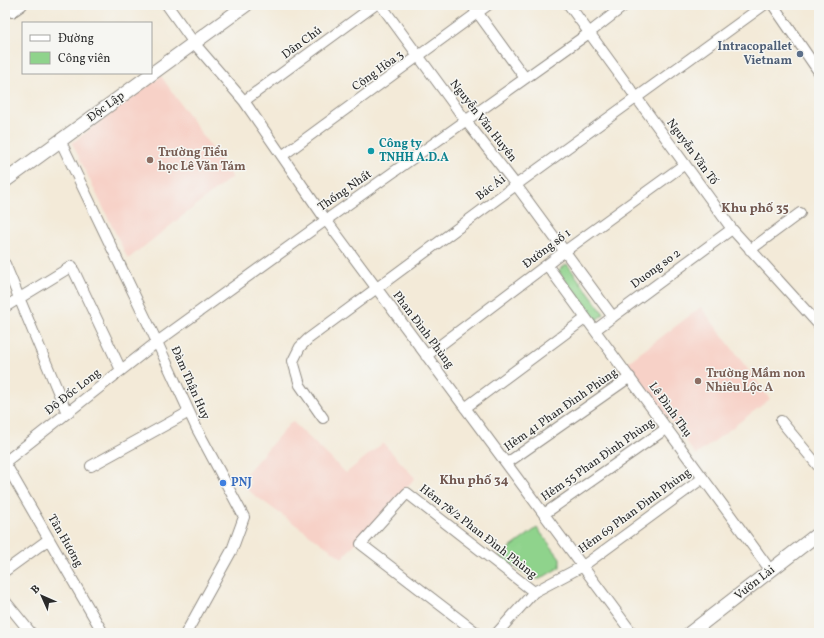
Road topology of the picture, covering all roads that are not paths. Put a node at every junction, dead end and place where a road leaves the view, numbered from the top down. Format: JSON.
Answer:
{"nodes":[{"id":1,"x":22,"y":5,"type":"edge"},
{"id":2,"x":167,"y":5,"type":"edge"},
{"id":3,"x":246,"y":5,"type":"edge"},
{"id":4,"x":375,"y":5,"type":"edge"},
{"id":5,"x":381,"y":5,"type":"edge"},
{"id":6,"x":488,"y":5,"type":"edge"},
{"id":7,"x":569,"y":5,"type":"edge"},
{"id":8,"x":625,"y":5,"type":"edge"},
{"id":9,"x":764,"y":5,"type":"edge"},
{"id":10,"x":773,"y":5,"type":"edge"},
{"id":11,"x":475,"y":9,"type":"edge"},
{"id":12,"x":12,"y":12,"type":"dead end"},
{"id":13,"x":589,"y":33,"type":"junction"},
{"id":14,"x":194,"y":43,"type":"junction"},
{"id":15,"x":419,"y":57,"type":"junction"},
{"id":16,"x":819,"y":72,"type":"edge"},
{"id":17,"x":152,"y":73,"type":"edge"},
{"id":18,"x":151,"y":74,"type":"edge"},
{"id":19,"x":525,"y":78,"type":"junction"},
{"id":20,"x":637,"y":98,"type":"junction"},
{"id":21,"x":244,"y":101,"type":"junction"},
{"id":22,"x":466,"y":121,"type":"junction"},
{"id":23,"x":60,"y":140,"type":"junction"},
{"id":24,"x":282,"y":156,"type":"junction"},
{"id":25,"x":684,"y":164,"type":"junction"},
{"id":26,"x":5,"y":181,"type":"edge"},
{"id":27,"x":516,"y":185,"type":"junction"},
{"id":28,"x":800,"y":213,"type":"dead end"},
{"id":29,"x":326,"y":220,"type":"junction"},
{"id":30,"x":732,"y":229,"type":"junction"},
{"id":31,"x":750,"y":250,"type":"junction"},
{"id":32,"x":565,"y":251,"type":"junction"},
{"id":33,"x":5,"y":264,"type":"edge"},
{"id":34,"x":547,"y":265,"type":"junction"},
{"id":35,"x":377,"y":289,"type":"junction"},
{"id":36,"x":18,"y":298,"type":"junction"},
{"id":37,"x":5,"y":307,"type":"edge"},
{"id":38,"x":613,"y":317,"type":"junction"},
{"id":39,"x":586,"y":318,"type":"junction"},
{"id":40,"x":819,"y":325,"type":"edge"},
{"id":41,"x":595,"y":330,"type":"junction"},
{"id":42,"x":158,"y":342,"type":"junction"},
{"id":43,"x":426,"y":356,"type":"junction"},
{"id":44,"x":121,"y":370,"type":"junction"},
{"id":45,"x":630,"y":377,"type":"junction"},
{"id":46,"x":465,"y":408,"type":"junction"},
{"id":47,"x":189,"y":412,"type":"junction"},
{"id":48,"x":67,"y":413,"type":"junction"},
{"id":49,"x":323,"y":418,"type":"dead end"},
{"id":50,"x":781,"y":420,"type":"dead end"},
{"id":51,"x":667,"y":428,"type":"junction"},
{"id":52,"x":5,"y":462,"type":"edge"},
{"id":53,"x":507,"y":463,"type":"junction"},
{"id":54,"x":91,"y":466,"type":"dead end"},
{"id":55,"x":819,"y":467,"type":"edge"},
{"id":56,"x":703,"y":478,"type":"junction"},
{"id":57,"x":544,"y":514,"type":"junction"},
{"id":58,"x":819,"y":533,"type":"edge"},
{"id":59,"x":49,"y":538,"type":"junction"},
{"id":60,"x":583,"y":566,"type":"junction"},
{"id":61,"x":5,"y":571,"type":"edge"},
{"id":62,"x":771,"y":571,"type":"junction"},
{"id":63,"x":534,"y":592,"type":"junction"},
{"id":64,"x":5,"y":601,"type":"edge"},
{"id":65,"x":31,"y":633,"type":"edge"},
{"id":66,"x":103,"y":633,"type":"edge"},
{"id":67,"x":186,"y":633,"type":"edge"},
{"id":68,"x":477,"y":633,"type":"edge"},
{"id":69,"x":497,"y":633,"type":"edge"},
{"id":70,"x":632,"y":633,"type":"edge"},
{"id":71,"x":690,"y":633,"type":"edge"}],
"edges":[{"from":1,"to":12,"type":"street"},
{"from":2,"to":14,"type":"street","name":"Phan Đình Phùng"},
{"from":3,"to":14,"type":"street","name":"Độc Lập"},
{"from":4,"to":21,"type":"street","name":"Dân Chủ"},
{"from":5,"to":15,"type":"street","name":"Nguyễn Văn Huyên"},
{"from":6,"to":11,"type":"street","name":"Cộng Hòa 3"},
{"from":7,"to":13,"type":"street","name":"Nguyễn Văn Tố"},
{"from":8,"to":13,"type":"street","name":"Thống Nhất"},
{"from":9,"to":20,"type":"street","name":"Bác Ái"},
{"from":10,"to":16,"type":"street"},
{"from":11,"to":15,"type":"street","name":"Cộng Hòa 3"},
{"from":11,"to":19,"type":"street"},
{"from":13,"to":19,"type":"street","name":"Thống Nhất"},
{"from":13,"to":20,"type":"street","name":"Nguyễn Văn Tố"},
{"from":14,"to":17,"type":"street","name":"Độc Lập"},
{"from":14,"to":21,"type":"street","name":"Phan Đình Phùng"},
{"from":15,"to":22,"type":"street","name":"Nguyễn Văn Huyên"},
{"from":15,"to":24,"type":"street","name":"Cộng Hòa 3"},
{"from":18,"to":23,"type":"street","name":"Độc Lập"},
{"from":19,"to":22,"type":"street","name":"Thống Nhất"},
{"from":20,"to":25,"type":"street","name":"Nguyễn Văn Tố"},
{"from":20,"to":27,"type":"street","name":"Bác Ái"},
{"from":21,"to":24,"type":"street","name":"Phan Đình Phùng"},
{"from":22,"to":27,"type":"street","name":"Nguyễn Văn Huyên"},
{"from":22,"to":29,"type":"street","name":"Thống Nhất"},
{"from":23,"to":26,"type":"street","name":"Độc Lập"},
{"from":23,"to":42,"type":"street","name":"Đàm Thận Huy"},
{"from":24,"to":29,"type":"street","name":"Phan Đình Phùng"},
{"from":25,"to":30,"type":"street","name":"Nguyễn Văn Tố"},
{"from":25,"to":32,"type":"street","name":"Đường số 1"},
{"from":27,"to":32,"type":"street","name":"Nguyễn Văn Huyên"},
{"from":27,"to":35,"type":"street","name":"Bác Ái"},
{"from":28,"to":31,"type":"street"},
{"from":29,"to":35,"type":"street","name":"Phan Đình Phùng"},
{"from":29,"to":42,"type":"street","name":"Thống Nhất"},
{"from":30,"to":31,"type":"street","name":"Nguyễn Văn Tố"},
{"from":30,"to":38,"type":"street","name":"Duong so 2"},
{"from":31,"to":40,"type":"street","name":"Nguyễn Văn Tố"},
{"from":32,"to":34,"type":"street","name":"Đường số 1"},
{"from":32,"to":38,"type":"street","name":"Nguyễn Văn Huyên"},
{"from":33,"to":36,"type":"street"},
{"from":34,"to":39,"type":"street","name":"Lê Đình Thụ"},
{"from":34,"to":43,"type":"street","name":"Đường số 1"},
{"from":35,"to":43,"type":"street","name":"Phan Đình Phùng"},
{"from":35,"to":49,"type":"street","name":"Bác Ái"},
{"from":36,"to":37,"type":"street"},
{"from":36,"to":44,"type":"street"},
{"from":36,"to":48,"type":"street"},
{"from":38,"to":41,"type":"street","name":"Duong so 2"},
{"from":39,"to":41,"type":"street","name":"Lê Đình Thụ"},
{"from":39,"to":46,"type":"street"},
{"from":41,"to":45,"type":"street","name":"Lê Đình Thụ"},
{"from":42,"to":44,"type":"street","name":"Đô Đốc Long"},
{"from":42,"to":47,"type":"street","name":"Đàm Thận Huy"},
{"from":43,"to":46,"type":"street","name":"Phan Đình Phùng"},
{"from":44,"to":48,"type":"street","name":"Đô Đốc Long"},
{"from":45,"to":51,"type":"street","name":"Lê Đình Thụ"},
{"from":45,"to":53,"type":"street","name":"Hẻm 41 Phan Đình Phùng"},
{"from":46,"to":53,"type":"street","name":"Phan Đình Phùng"},
{"from":47,"to":54,"type":"street"},
{"from":47,"to":67,"type":"street","name":"Đàm Thận Huy"},
{"from":48,"to":52,"type":"street","name":"Đô Đốc Long"},
{"from":50,"to":55,"type":"street"},
{"from":51,"to":56,"type":"street","name":"Lê Đình Thụ"},
{"from":51,"to":57,"type":"street","name":"Hẻm 55 Phan Đình Phùng"},
{"from":52,"to":59,"type":"street","name":"Tân Hương"},
{"from":53,"to":57,"type":"street","name":"Phan Đình Phùng"},
{"from":56,"to":60,"type":"street","name":"Hẻm 69 Phan Đình Phùng"},
{"from":56,"to":62,"type":"street","name":"Lê Đình Thụ"},
{"from":57,"to":60,"type":"street","name":"Phan Đình Phùng"},
{"from":58,"to":62,"type":"street","name":"Vườn Lài"},
{"from":59,"to":61,"type":"street"},
{"from":59,"to":66,"type":"street","name":"Tân Hương"},
{"from":60,"to":63,"type":"street","name":"Hẻm 69 Phan Đình Phùng"},
{"from":60,"to":70,"type":"street","name":"Phan Đình Phùng"},
{"from":62,"to":71,"type":"street","name":"Vườn Lài"},
{"from":63,"to":68,"type":"street","name":"Hẻm 78/2 Phan Đình Phùng"},
{"from":63,"to":69,"type":"street","name":"Hẻm 69 Phan Đình Phùng"},
{"from":64,"to":65,"type":"street"}]}
